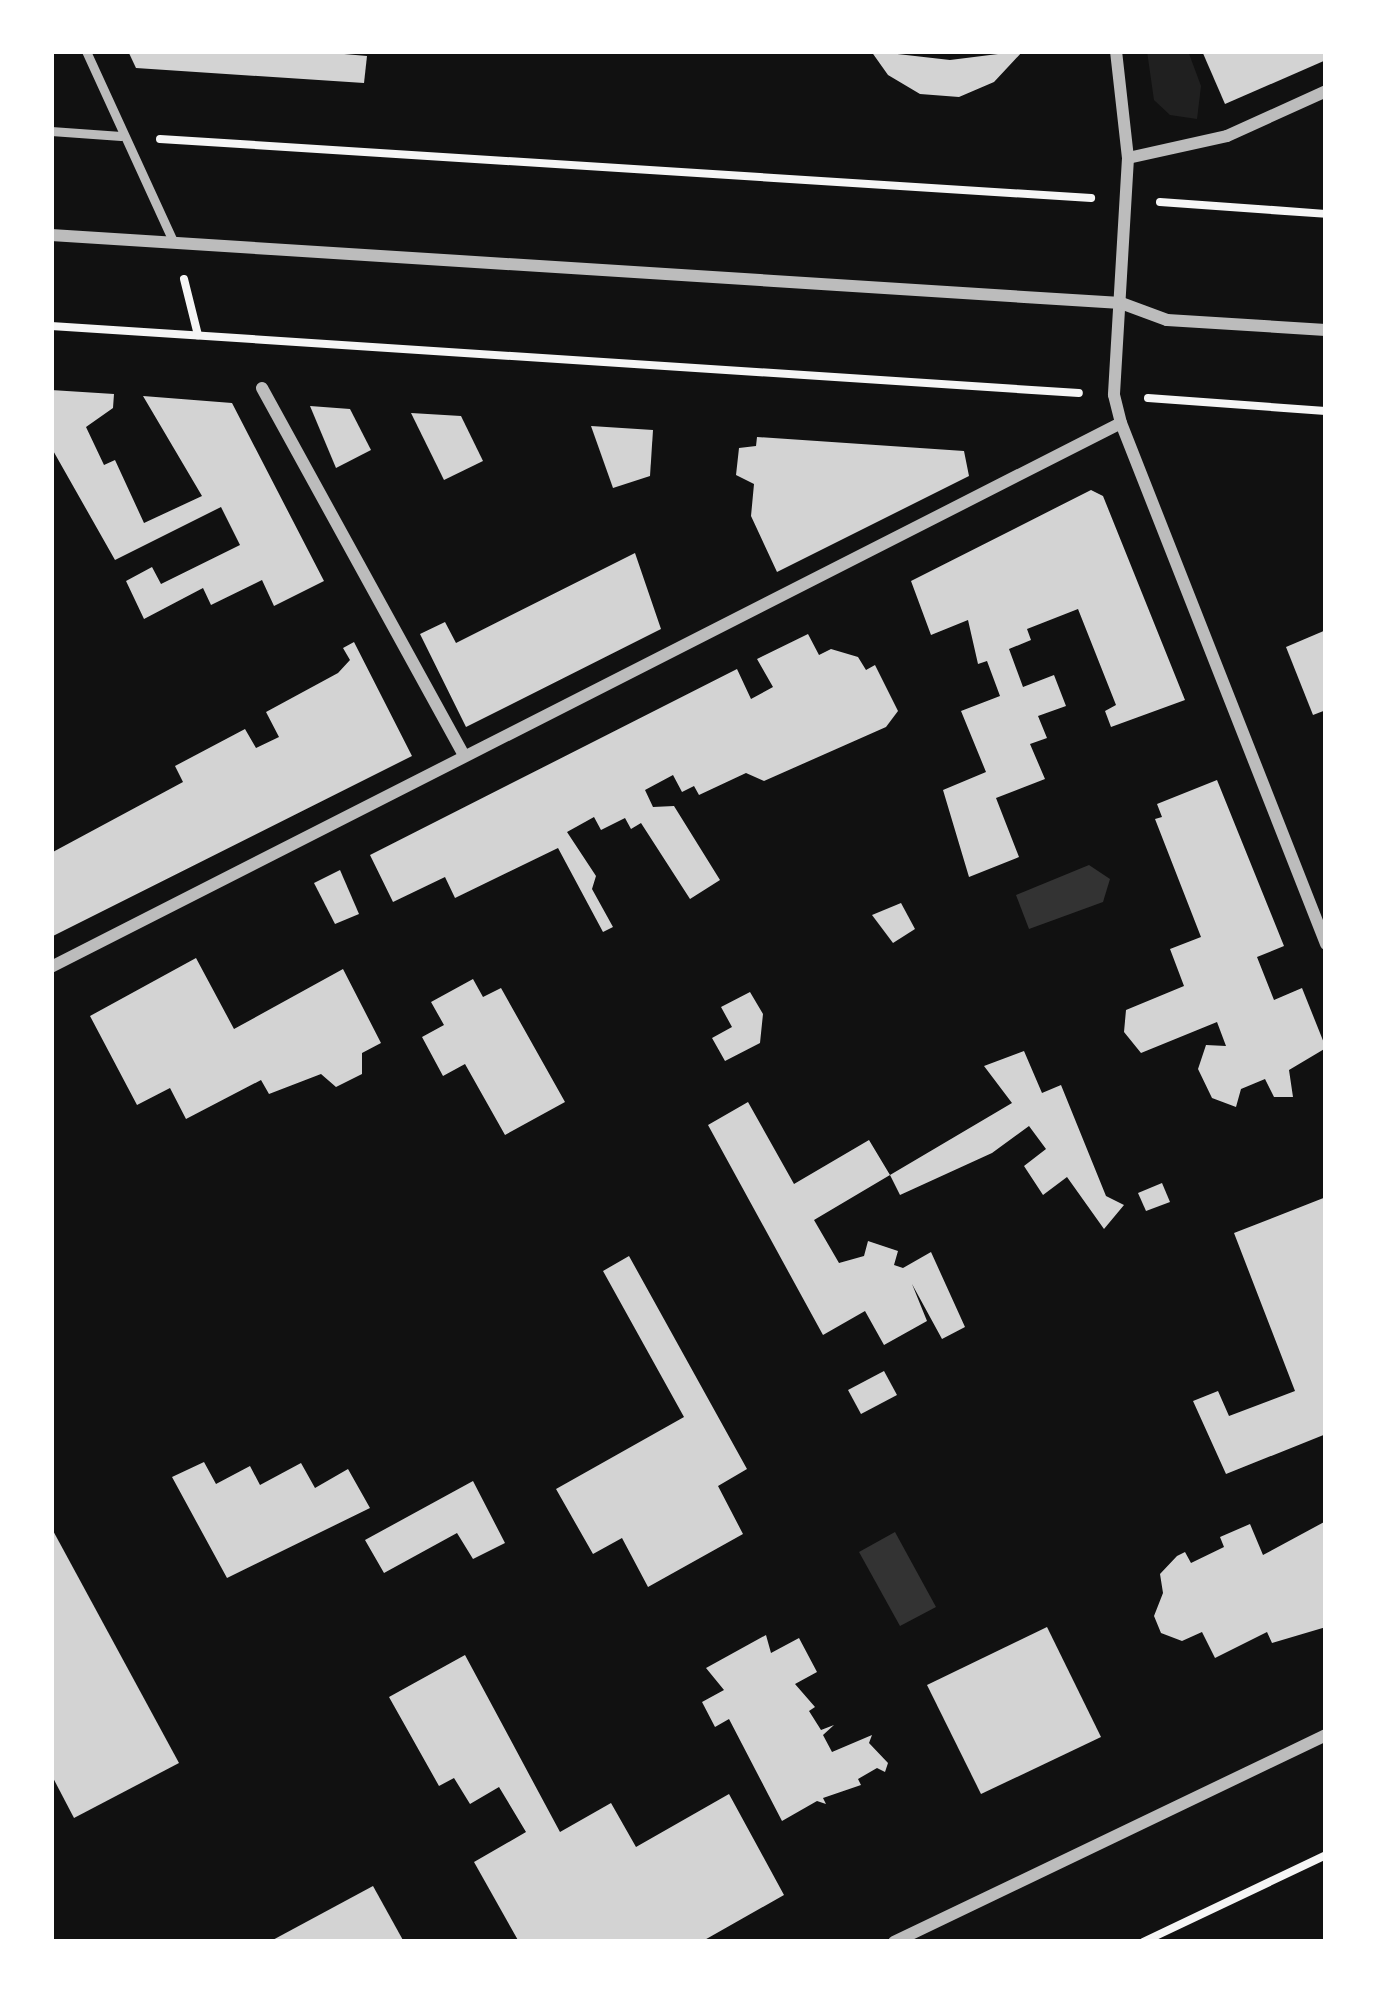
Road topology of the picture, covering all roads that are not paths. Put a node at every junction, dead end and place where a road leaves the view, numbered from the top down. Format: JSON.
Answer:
{"nodes":[{"id":1,"x":86,"y":51,"type":"edge"},
{"id":2,"x":1116,"y":51,"type":"edge"},
{"id":3,"x":1326,"y":92,"type":"edge"},
{"id":4,"x":51,"y":130,"type":"edge"},
{"id":5,"x":121,"y":136,"type":"junction"},
{"id":6,"x":1128,"y":158,"type":"junction"},
{"id":7,"x":51,"y":235,"type":"edge"},
{"id":8,"x":174,"y":243,"type":"junction"},
{"id":9,"x":1121,"y":303,"type":"junction"},
{"id":10,"x":1326,"y":330,"type":"edge"},
{"id":11,"x":262,"y":388,"type":"dead end"},
{"id":12,"x":1120,"y":423,"type":"junction"},
{"id":13,"x":462,"y":752,"type":"junction"},
{"id":14,"x":1326,"y":944,"type":"edge"},
{"id":15,"x":51,"y":967,"type":"edge"},
{"id":16,"x":1326,"y":1735,"type":"edge"},
{"id":17,"x":894,"y":1942,"type":"edge"}],
"edges":[{"from":1,"to":5,"type":"lane"},
{"from":2,"to":6,"type":"street"},
{"from":3,"to":6,"type":"street"},
{"from":4,"to":5,"type":"lane"},
{"from":5,"to":8,"type":"lane"},
{"from":6,"to":9,"type":"street"},
{"from":7,"to":8,"type":"street"},
{"from":8,"to":9,"type":"street"},
{"from":9,"to":10,"type":"street"},
{"from":9,"to":12,"type":"street"},
{"from":11,"to":13,"type":"street"},
{"from":12,"to":13,"type":"street"},
{"from":12,"to":14,"type":"street"},
{"from":13,"to":15,"type":"street"},
{"from":16,"to":17,"type":"street"}]}
